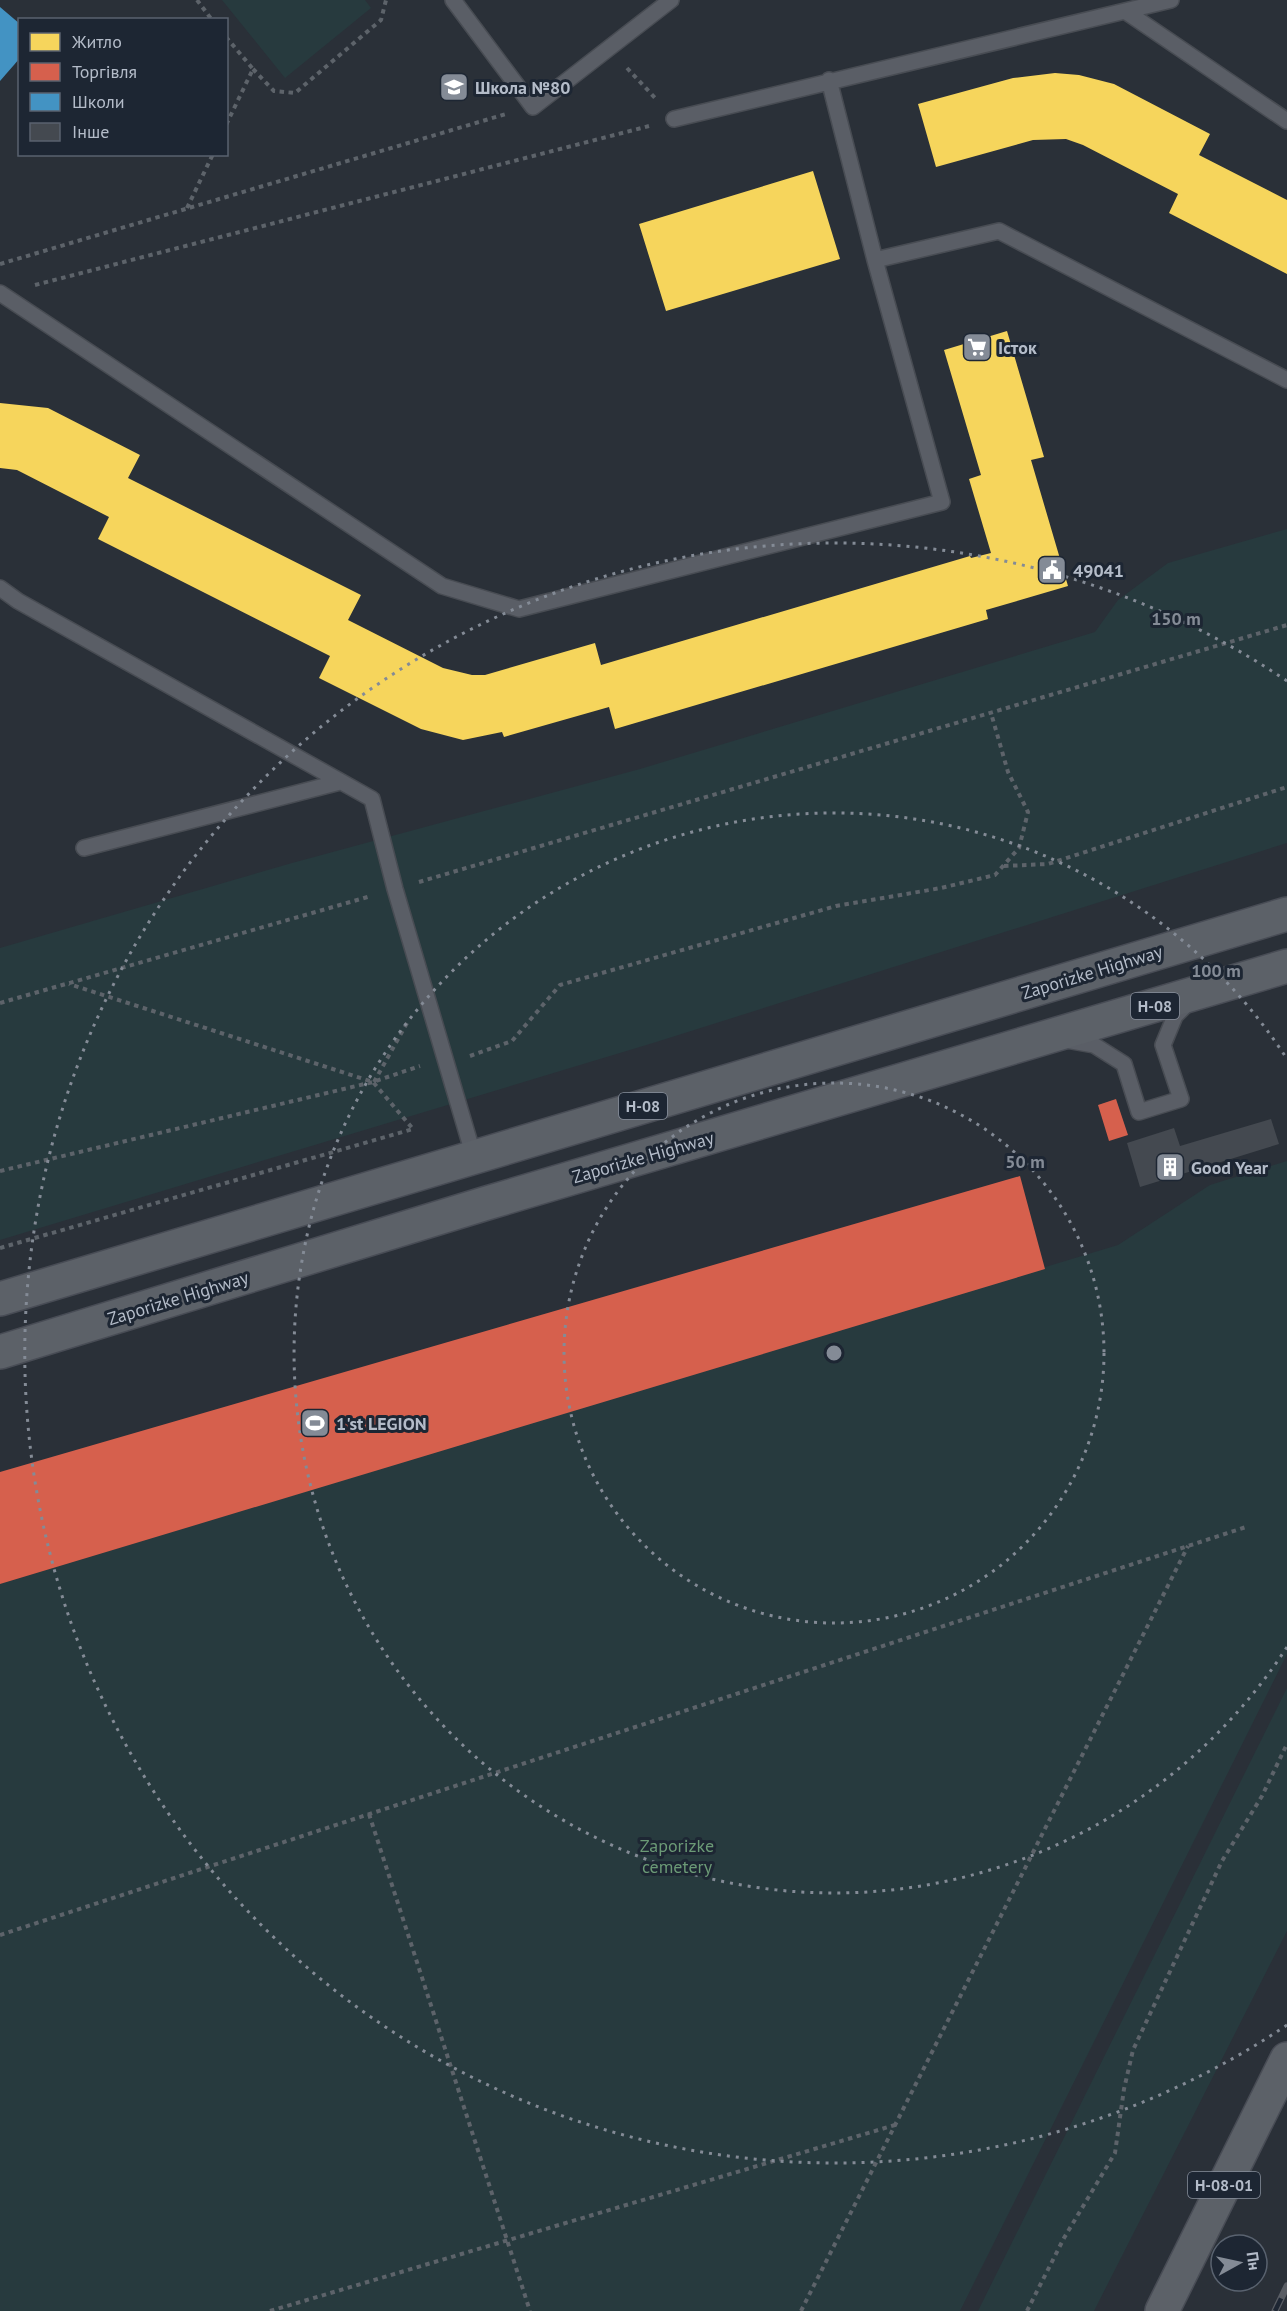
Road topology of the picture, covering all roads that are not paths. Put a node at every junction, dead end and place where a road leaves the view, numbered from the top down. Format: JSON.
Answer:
{"nodes":[{"id":1,"x":453,"y":0,"type":"edge"},
{"id":2,"x":671,"y":0,"type":"edge"},
{"id":3,"x":1171,"y":0,"type":"edge"},
{"id":4,"x":1125,"y":11,"type":"junction"},
{"id":5,"x":829,"y":80,"type":"junction"},
{"id":6,"x":674,"y":119,"type":"road end"},
{"id":7,"x":1287,"y":121,"type":"edge"},
{"id":8,"x":875,"y":260,"type":"junction"},
{"id":9,"x":1,"y":293,"type":"edge"},
{"id":10,"x":1287,"y":380,"type":"edge"},
{"id":11,"x":0,"y":588,"type":"edge"},
{"id":12,"x":340,"y":782,"type":"junction"},
{"id":13,"x":84,"y":848,"type":"dead end"},
{"id":14,"x":1287,"y":914,"type":"edge"},
{"id":15,"x":1287,"y":966,"type":"edge"},
{"id":16,"x":1197,"y":993,"type":"junction"},
{"id":17,"x":1051,"y":1037,"type":"junction"},
{"id":18,"x":474,"y":1157,"type":"junction"},
{"id":19,"x":487,"y":1203,"type":"junction"},
{"id":20,"x":0,"y":1299,"type":"edge"},
{"id":21,"x":0,"y":1352,"type":"edge"},
{"id":22,"x":1287,"y":2059,"type":"edge"},
{"id":23,"x":1161,"y":2311,"type":"edge"}],
"edges":[{"from":1,"to":2,"type":"lane"},
{"from":3,"to":4,"type":"lane"},
{"from":4,"to":5,"type":"lane"},
{"from":4,"to":7,"type":"lane"},
{"from":5,"to":6,"type":"lane"},
{"from":5,"to":8,"type":"lane"},
{"from":8,"to":9,"type":"lane"},
{"from":8,"to":10,"type":"lane"},
{"from":11,"to":12,"type":"lane"},
{"from":12,"to":13,"type":"lane"},
{"from":12,"to":18,"type":"lane"},
{"from":14,"to":18,"type":"main road","name":"Zaporizke Highway","number":"Н-08"},
{"from":15,"to":16,"type":"main road","name":"Zaporizke Highway","number":"Н-08"},
{"from":16,"to":17,"type":"main road","name":"Zaporizke Highway","number":"Н-08"},
{"from":16,"to":17,"type":"lane"},
{"from":17,"to":19,"type":"main road","name":"Zaporizke Highway","number":"Н-08"},
{"from":18,"to":19,"type":"main road"},
{"from":18,"to":20,"type":"main road","name":"Zaporizke Highway","number":"Н-08"},
{"from":19,"to":21,"type":"main road","name":"Zaporizke Highway","number":"Н-08"},
{"from":22,"to":23,"type":"main road","number":"Н-08-01"}]}
